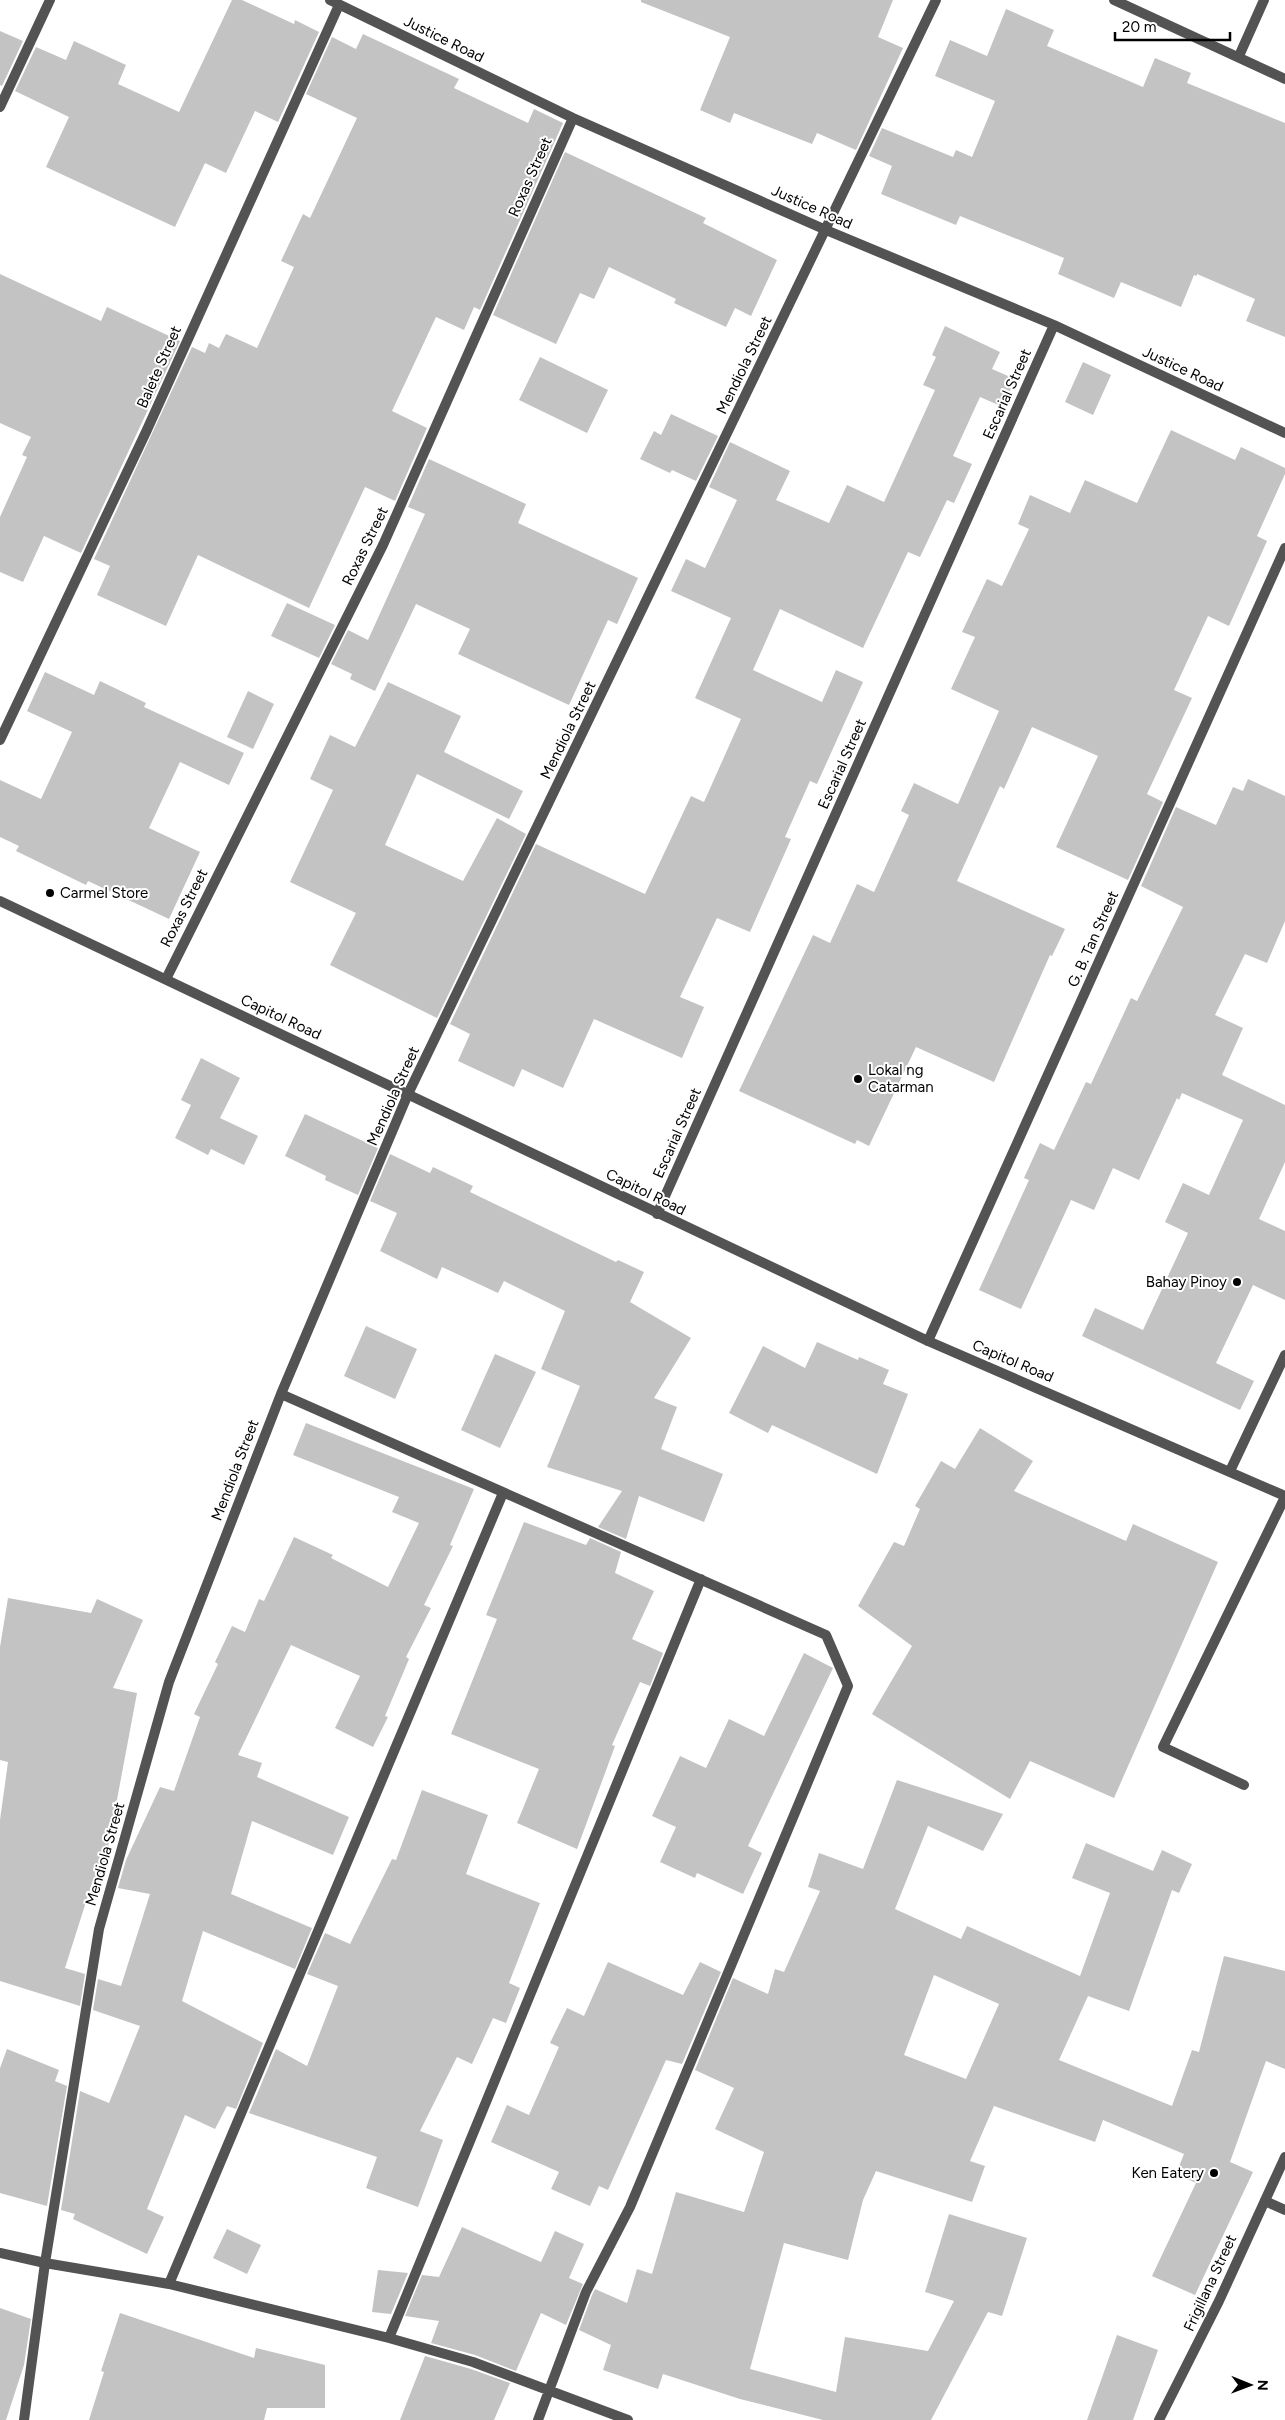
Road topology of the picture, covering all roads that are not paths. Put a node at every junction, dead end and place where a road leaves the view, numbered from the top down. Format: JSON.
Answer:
{"nodes":[{"id":1,"x":50,"y":0,"type":"edge"},
{"id":2,"x":936,"y":0,"type":"edge"},
{"id":3,"x":1114,"y":0,"type":"edge"},
{"id":4,"x":1264,"y":0,"type":"edge"},
{"id":5,"x":334,"y":2,"type":"edge"},
{"id":6,"x":1239,"y":56,"type":"junction"},
{"id":7,"x":1285,"y":79,"type":"edge"},
{"id":8,"x":0,"y":107,"type":"edge"},
{"id":9,"x":573,"y":118,"type":"junction"},
{"id":10,"x":826,"y":230,"type":"junction"},
{"id":11,"x":1054,"y":325,"type":"junction"},
{"id":12,"x":1285,"y":433,"type":"edge"},
{"id":13,"x":1285,"y":548,"type":"edge"},
{"id":14,"x":0,"y":740,"type":"edge"},
{"id":15,"x":0,"y":901,"type":"edge"},
{"id":16,"x":166,"y":979,"type":"junction"},
{"id":17,"x":408,"y":1094,"type":"junction"},
{"id":18,"x":657,"y":1214,"type":"junction"},
{"id":19,"x":928,"y":1341,"type":"junction"},
{"id":20,"x":1285,"y":1355,"type":"edge"},
{"id":21,"x":281,"y":1394,"type":"junction"},
{"id":22,"x":1230,"y":1471,"type":"junction"},
{"id":23,"x":503,"y":1493,"type":"junction"},
{"id":24,"x":1285,"y":1497,"type":"edge"},
{"id":25,"x":700,"y":1579,"type":"junction"},
{"id":26,"x":1244,"y":1785,"type":"dead end"},
{"id":27,"x":1285,"y":2157,"type":"edge"},
{"id":28,"x":1265,"y":2201,"type":"junction"},
{"id":29,"x":1285,"y":2210,"type":"edge"},
{"id":30,"x":0,"y":2253,"type":"edge"},
{"id":31,"x":44,"y":2263,"type":"junction"},
{"id":32,"x":169,"y":2284,"type":"junction"},
{"id":33,"x":389,"y":2338,"type":"junction"},
{"id":34,"x":549,"y":2389,"type":"junction"},
{"id":35,"x":24,"y":2420,"type":"edge"},
{"id":36,"x":538,"y":2420,"type":"edge"},
{"id":37,"x":628,"y":2420,"type":"edge"},
{"id":38,"x":1159,"y":2420,"type":"edge"}],
"edges":[{"from":1,"to":8,"type":"street"},
{"from":2,"to":10,"type":"street","name":"Mendiola Street"},
{"from":3,"to":6,"type":"street"},
{"from":4,"to":6,"type":"street"},
{"from":5,"to":9,"type":"street","name":"Justice Road"},
{"from":5,"to":14,"type":"street","name":"Balete Street"},
{"from":6,"to":7,"type":"street"},
{"from":9,"to":10,"type":"street","name":"Justice Road"},
{"from":9,"to":16,"type":"street","name":"Roxas Street"},
{"from":10,"to":11,"type":"street","name":"Justice Road"},
{"from":10,"to":17,"type":"street","name":"Mendiola Street"},
{"from":11,"to":12,"type":"street","name":"Justice Road"},
{"from":11,"to":18,"type":"street","name":"Escarial Street"},
{"from":13,"to":19,"type":"street","name":"G. B. Tan Street"},
{"from":15,"to":16,"type":"street","name":"Capitol Road"},
{"from":16,"to":17,"type":"street","name":"Capitol Road"},
{"from":17,"to":18,"type":"street","name":"Capitol Road"},
{"from":17,"to":21,"type":"street","name":"Mendiola Street"},
{"from":18,"to":19,"type":"street","name":"Capitol Road"},
{"from":19,"to":22,"type":"street","name":"Capitol Road"},
{"from":20,"to":22,"type":"street"},
{"from":21,"to":23,"type":"street"},
{"from":21,"to":31,"type":"street","name":"Mendiola Street"},
{"from":22,"to":24,"type":"street","name":"Capitol Road"},
{"from":23,"to":25,"type":"street"},
{"from":23,"to":32,"type":"street"},
{"from":24,"to":26,"type":"street"},
{"from":25,"to":33,"type":"street"},
{"from":25,"to":34,"type":"street"},
{"from":27,"to":28,"type":"street","name":"Frigillana Street"},
{"from":28,"to":29,"type":"street"},
{"from":28,"to":38,"type":"street","name":"Frigillana Street"},
{"from":30,"to":31,"type":"street"},
{"from":31,"to":32,"type":"street"},
{"from":31,"to":35,"type":"street","name":"Mendiola Street"},
{"from":32,"to":33,"type":"street"},
{"from":33,"to":34,"type":"street"},
{"from":34,"to":36,"type":"street"},
{"from":34,"to":37,"type":"street"}]}
